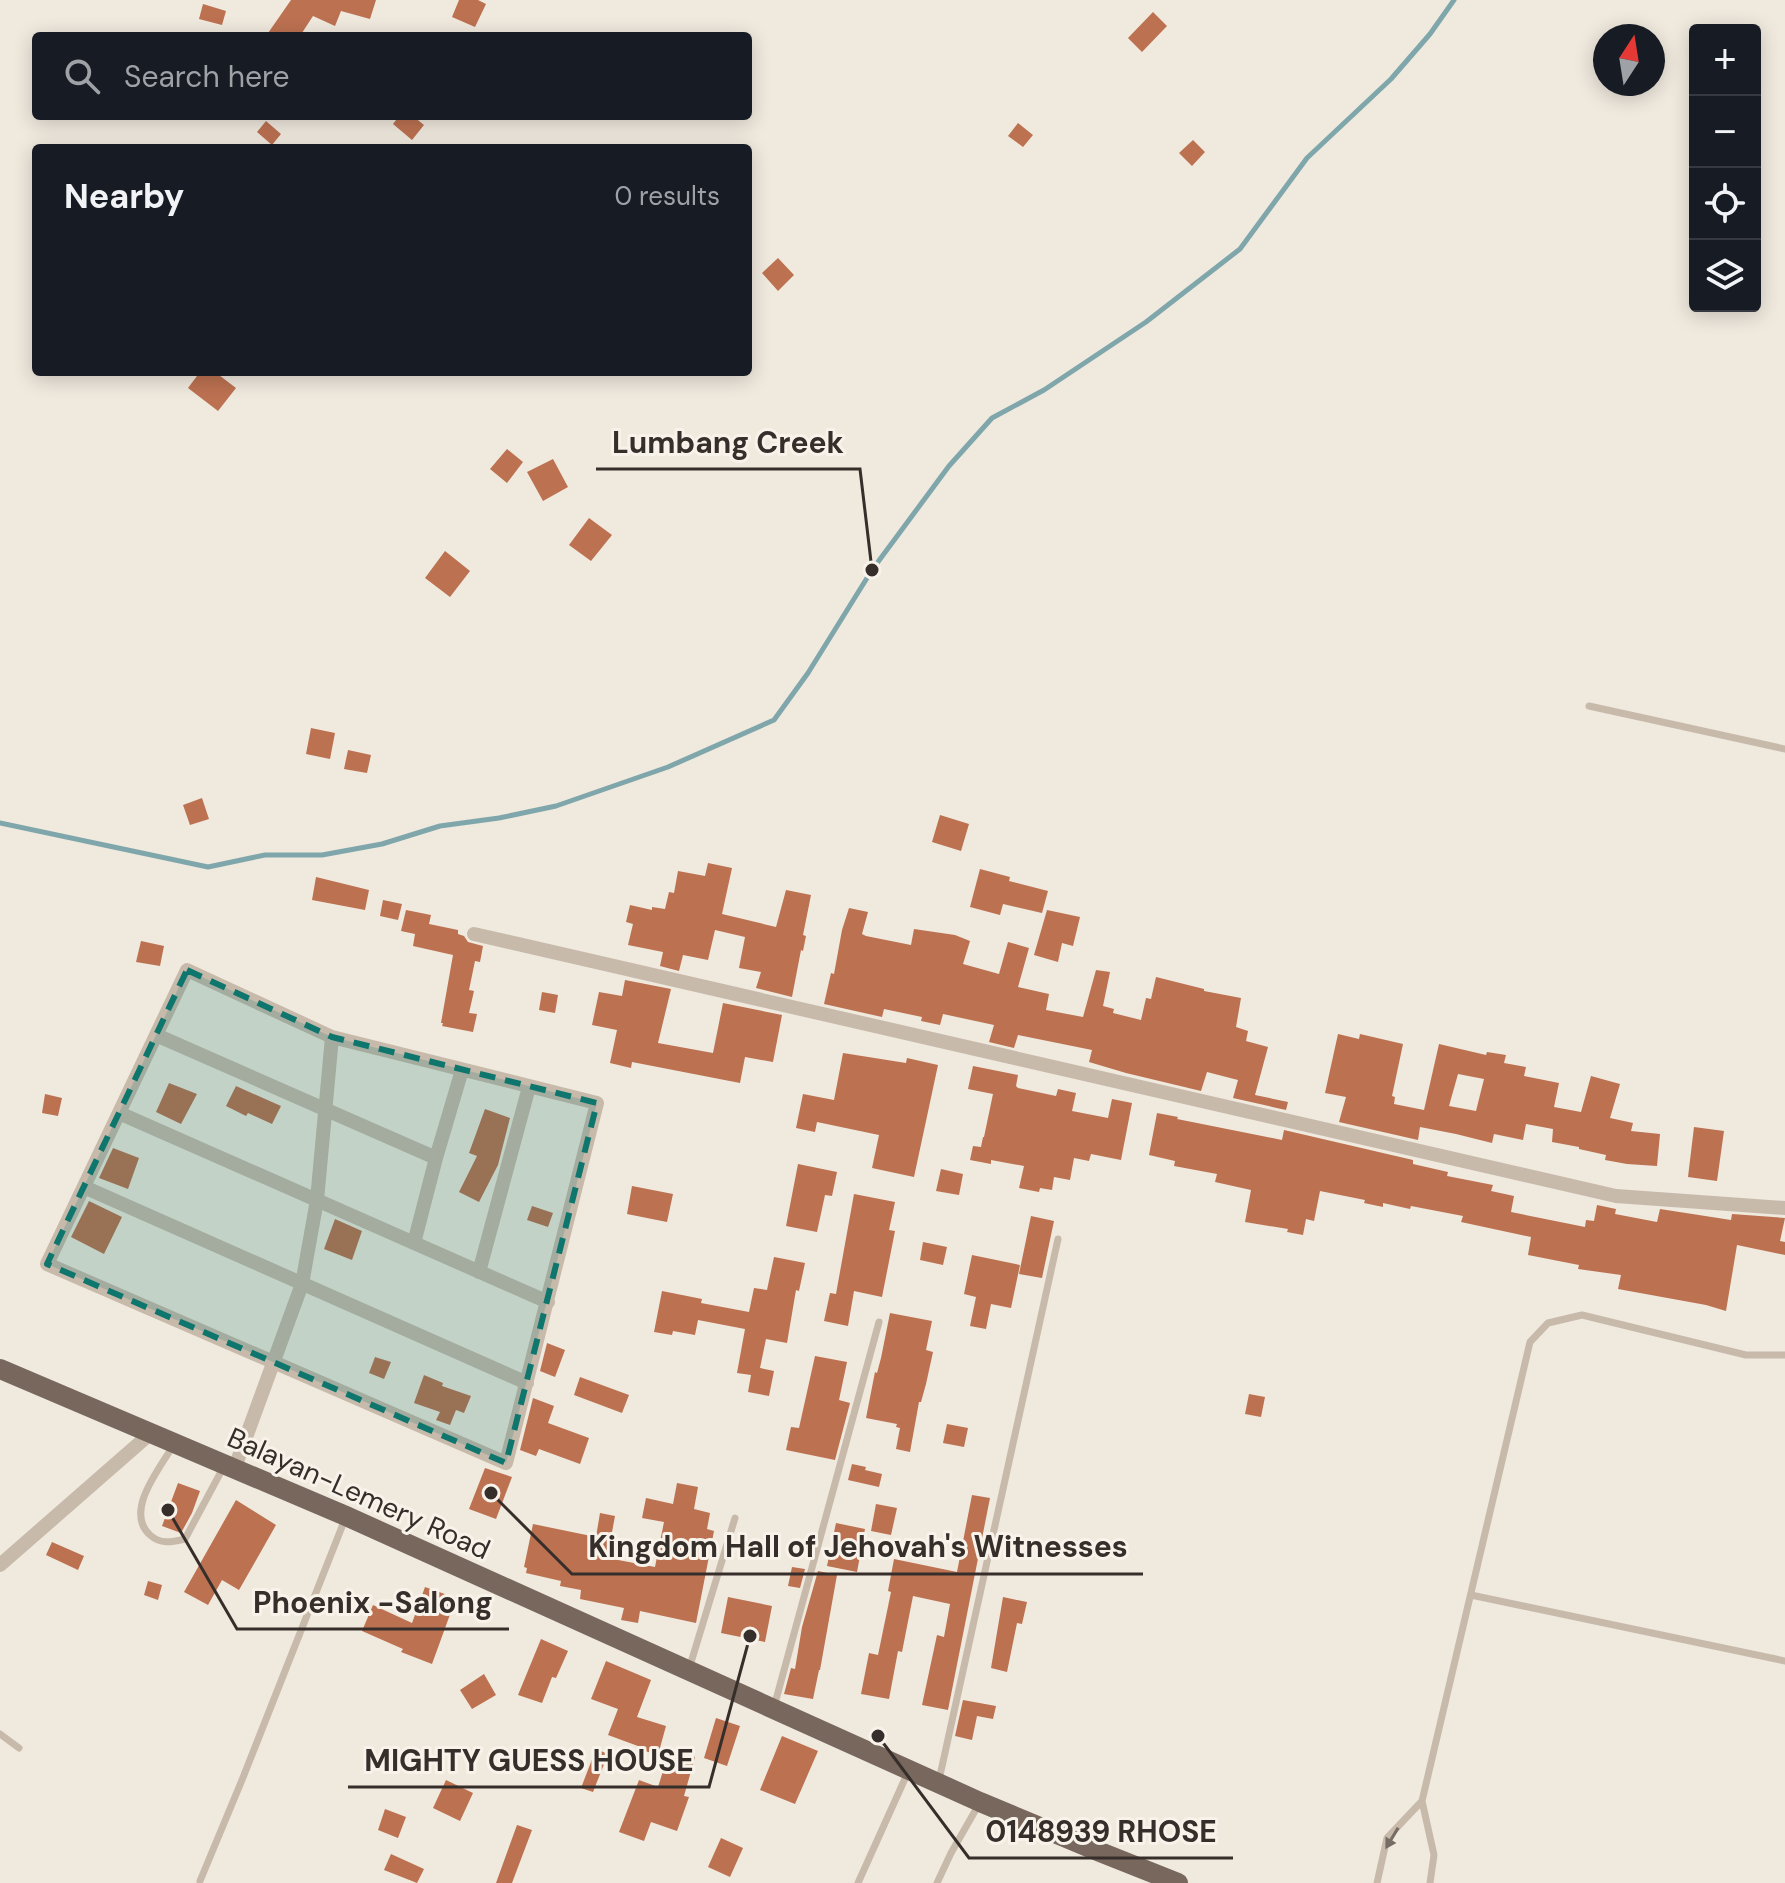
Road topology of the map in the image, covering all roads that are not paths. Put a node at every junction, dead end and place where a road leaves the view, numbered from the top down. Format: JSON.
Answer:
{"nodes":[{"id":1,"x":1589,"y":706,"type":"dead end"},
{"id":2,"x":1785,"y":749,"type":"edge"},
{"id":3,"x":474,"y":934,"type":"dead end"},
{"id":4,"x":156,"y":1035,"type":"junction"},
{"id":5,"x":332,"y":1037,"type":"junction"},
{"id":6,"x":462,"y":1070,"type":"junction"},
{"id":7,"x":529,"y":1087,"type":"junction"},
{"id":8,"x":325,"y":1109,"type":"junction"},
{"id":9,"x":119,"y":1113,"type":"junction"},
{"id":10,"x":436,"y":1158,"type":"junction"},
{"id":11,"x":84,"y":1187,"type":"junction"},
{"id":12,"x":317,"y":1200,"type":"junction"},
{"id":13,"x":1785,"y":1208,"type":"edge"},
{"id":14,"x":1058,"y":1239,"type":"dead end"},
{"id":15,"x":414,"y":1243,"type":"junction"},
{"id":16,"x":479,"y":1272,"type":"junction"},
{"id":17,"x":302,"y":1284,"type":"junction"},
{"id":18,"x":548,"y":1302,"type":"junction"},
{"id":19,"x":879,"y":1322,"type":"dead end"},
{"id":20,"x":1785,"y":1355,"type":"edge"},
{"id":21,"x":274,"y":1364,"type":"junction"},
{"id":22,"x":0,"y":1369,"type":"edge"},
{"id":23,"x":527,"y":1383,"type":"junction"},
{"id":24,"x":151,"y":1433,"type":"junction"},
{"id":25,"x":174,"y":1444,"type":"junction"},
{"id":26,"x":230,"y":1467,"type":"junction"},
{"id":27,"x":346,"y":1516,"type":"junction"},
{"id":28,"x":735,"y":1518,"type":"dead end"},
{"id":29,"x":0,"y":1565,"type":"edge"},
{"id":30,"x":1471,"y":1595,"type":"junction"},
{"id":31,"x":1785,"y":1661,"type":"edge"},
{"id":32,"x":688,"y":1671,"type":"junction"},
{"id":33,"x":773,"y":1709,"type":"junction"},
{"id":34,"x":0,"y":1734,"type":"edge"},
{"id":35,"x":19,"y":1748,"type":"dead end"},
{"id":36,"x":909,"y":1770,"type":"junction"},
{"id":37,"x":939,"y":1783,"type":"junction"},
{"id":38,"x":1422,"y":1801,"type":"junction"},
{"id":39,"x":980,"y":1802,"type":"junction"},
{"id":40,"x":200,"y":1881,"type":"dead end"},
{"id":41,"x":858,"y":1883,"type":"edge"},
{"id":42,"x":937,"y":1883,"type":"edge"},
{"id":43,"x":1178,"y":1883,"type":"edge"},
{"id":44,"x":1377,"y":1883,"type":"edge"},
{"id":45,"x":1430,"y":1883,"type":"edge"}],
"edges":[{"from":1,"to":2,"type":"lane"},
{"from":3,"to":13,"type":"street"},
{"from":4,"to":5,"type":"street"},
{"from":4,"to":8,"type":"street"},
{"from":4,"to":9,"type":"street"},
{"from":5,"to":6,"type":"street"},
{"from":5,"to":8,"type":"street"},
{"from":6,"to":7,"type":"street"},
{"from":6,"to":10,"type":"street"},
{"from":7,"to":16,"type":"street"},
{"from":7,"to":18,"type":"street"},
{"from":8,"to":10,"type":"street"},
{"from":8,"to":12,"type":"street"},
{"from":9,"to":11,"type":"street"},
{"from":9,"to":12,"type":"street"},
{"from":10,"to":15,"type":"street"},
{"from":11,"to":17,"type":"street"},
{"from":11,"to":21,"type":"street"},
{"from":12,"to":15,"type":"street"},
{"from":12,"to":17,"type":"street"},
{"from":14,"to":37,"type":"lane"},
{"from":15,"to":16,"type":"street"},
{"from":16,"to":18,"type":"street"},
{"from":17,"to":21,"type":"street"},
{"from":17,"to":23,"type":"street"},
{"from":18,"to":23,"type":"street"},
{"from":19,"to":33,"type":"lane"},
{"from":20,"to":30,"type":"lane"},
{"from":21,"to":23,"type":"street"},
{"from":21,"to":26,"type":"street"},
{"from":22,"to":24,"type":"main road","name":"Balayan-Lemery Road"},
{"from":24,"to":25,"type":"main road","name":"Balayan-Lemery Road"},
{"from":24,"to":29,"type":"street"},
{"from":25,"to":26,"type":"main road","name":"Balayan-Lemery Road"},
{"from":25,"to":26,"type":"lane"},
{"from":26,"to":27,"type":"main road","name":"Balayan-Lemery Road"},
{"from":27,"to":32,"type":"main road","name":"Balayan-Lemery Road"},
{"from":27,"to":40,"type":"lane"},
{"from":28,"to":32,"type":"lane"},
{"from":30,"to":31,"type":"lane"},
{"from":30,"to":38,"type":"lane"},
{"from":32,"to":33,"type":"main road","name":"Balayan-Lemery Road"},
{"from":33,"to":36,"type":"main road","name":"Balayan-Lemery Road"},
{"from":34,"to":35,"type":"lane"},
{"from":36,"to":37,"type":"main road","name":"Balayan-Lemery Road"},
{"from":36,"to":41,"type":"lane"},
{"from":37,"to":39,"type":"main road","name":"Balayan-Lemery Road"},
{"from":38,"to":44,"type":"lane","one_way":true},
{"from":38,"to":45,"type":"lane"},
{"from":39,"to":42,"type":"lane"},
{"from":39,"to":43,"type":"main road","name":"Balayan-Lemery Road"}]}
